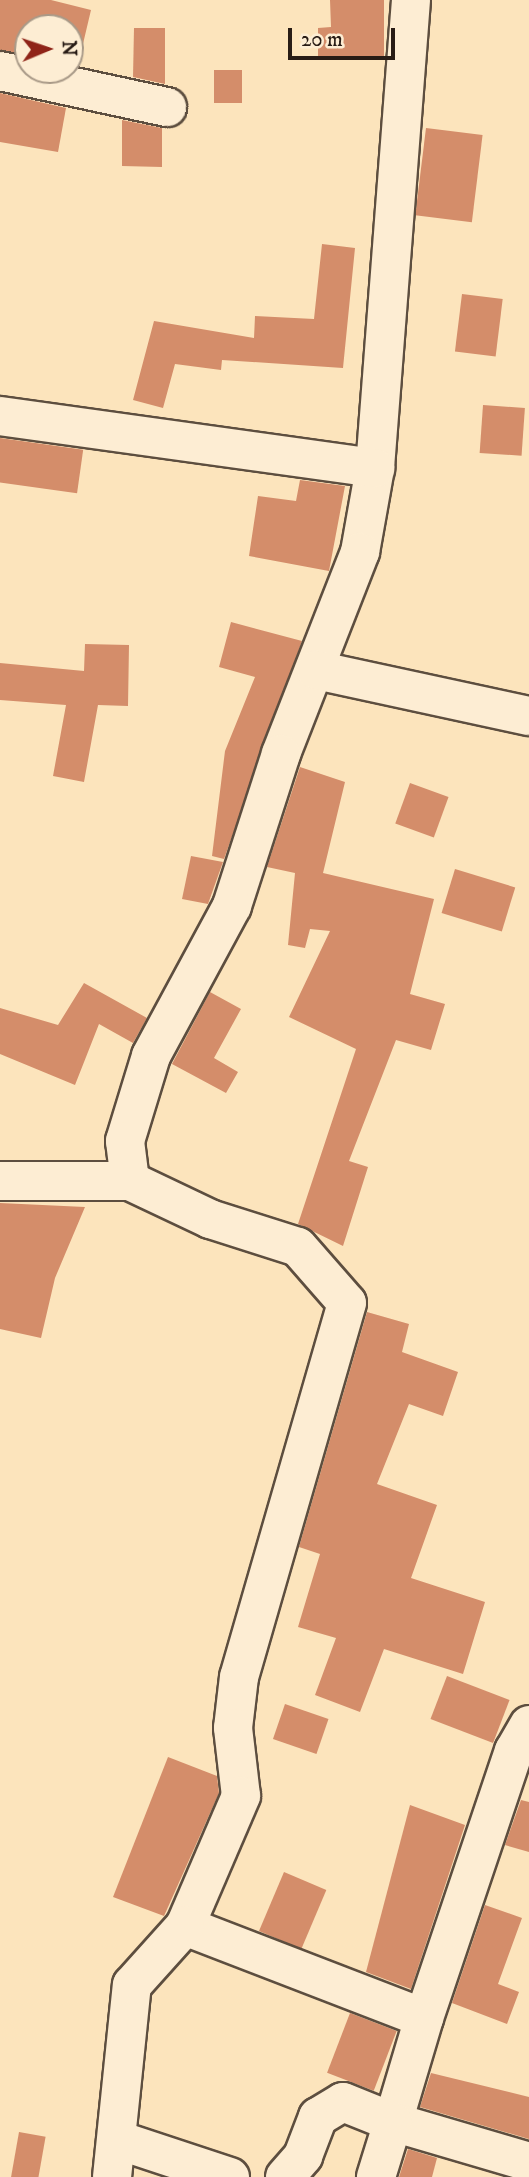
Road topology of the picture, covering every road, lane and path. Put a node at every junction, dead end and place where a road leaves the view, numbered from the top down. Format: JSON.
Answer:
{"nodes":[{"id":1,"x":411,"y":0,"type":"edge"},
{"id":2,"x":0,"y":71,"type":"edge"},
{"id":3,"x":167,"y":107,"type":"dead end"},
{"id":4,"x":0,"y":416,"type":"edge"},
{"id":5,"x":375,"y":468,"type":"junction"},
{"id":6,"x":316,"y":670,"type":"junction"},
{"id":7,"x":529,"y":716,"type":"edge"},
{"id":8,"x":0,"y":1181,"type":"edge"},
{"id":9,"x":130,"y":1181,"type":"junction"},
{"id":10,"x":529,"y":1725,"type":"edge"},
{"id":11,"x":185,"y":1926,"type":"junction"},
{"id":12,"x":424,"y":2018,"type":"junction"},
{"id":13,"x":393,"y":2122,"type":"junction"},
{"id":14,"x":115,"y":2159,"type":"edge"},
{"id":15,"x":529,"y":2162,"type":"edge"},
{"id":16,"x":230,"y":2177,"type":"edge"},
{"id":17,"x":285,"y":2177,"type":"edge"},
{"id":18,"x":376,"y":2177,"type":"edge"}],
"edges":[{"from":1,"to":5,"type":"street"},
{"from":2,"to":3,"type":"street"},
{"from":4,"to":5,"type":"street"},
{"from":5,"to":6,"type":"street"},
{"from":6,"to":7,"type":"street"},
{"from":6,"to":9,"type":"street"},
{"from":8,"to":9,"type":"street"},
{"from":9,"to":11,"type":"street"},
{"from":10,"to":12,"type":"street"},
{"from":11,"to":12,"type":"street"},
{"from":11,"to":14,"type":"street"},
{"from":12,"to":13,"type":"street"},
{"from":13,"to":15,"type":"street"},
{"from":13,"to":17,"type":"street"},
{"from":13,"to":18,"type":"street"},
{"from":14,"to":16,"type":"street"}]}
